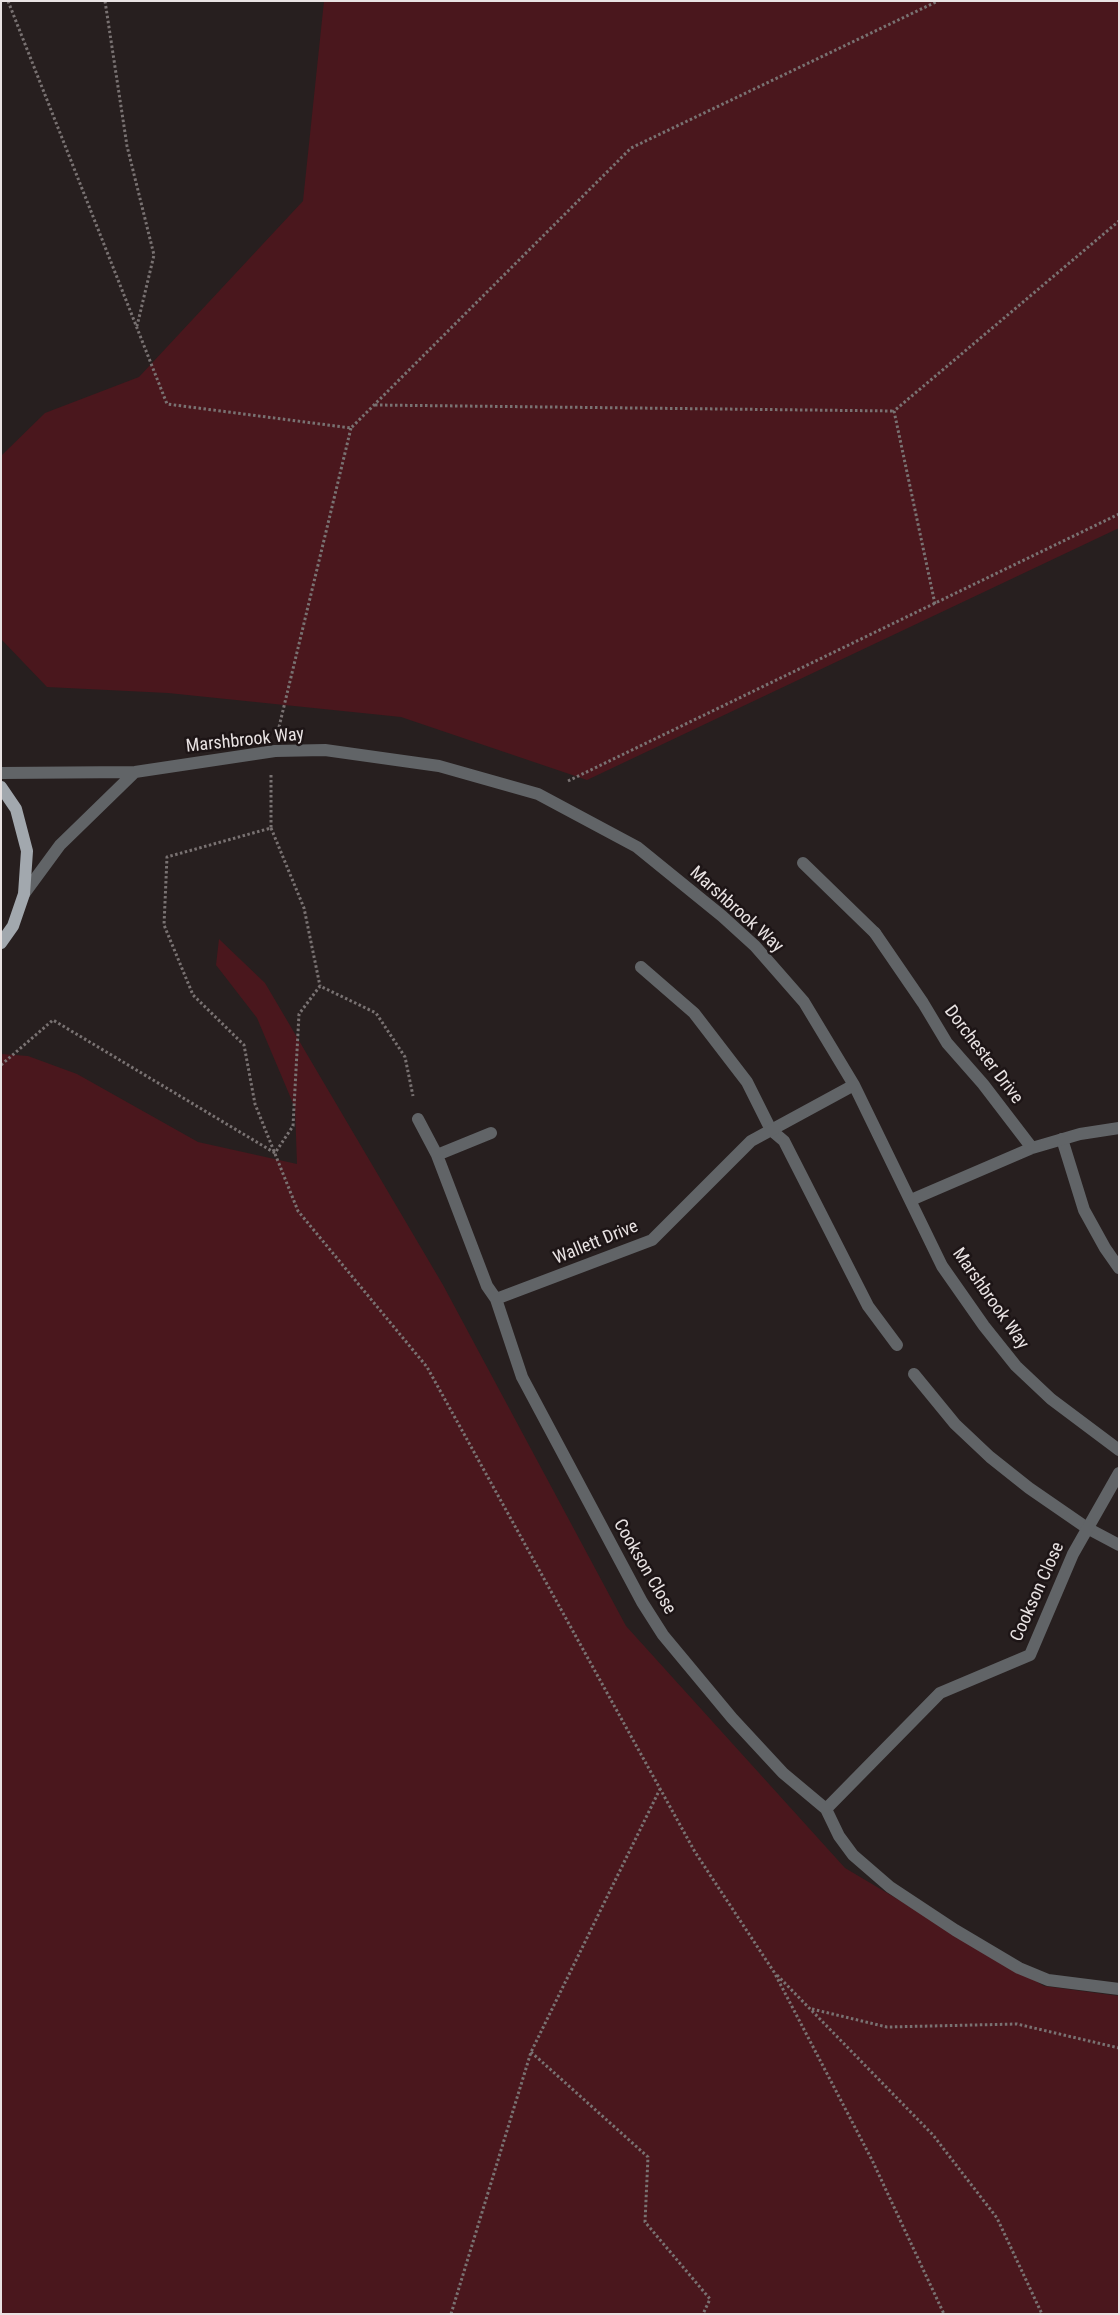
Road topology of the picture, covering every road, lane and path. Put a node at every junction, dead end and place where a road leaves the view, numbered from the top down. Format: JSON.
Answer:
{"nodes":[{"id":1,"x":8,"y":1,"type":"edge"},
{"id":2,"x":105,"y":1,"type":"edge"},
{"id":3,"x":938,"y":1,"type":"edge"},
{"id":4,"x":1119,"y":221,"type":"edge"},
{"id":5,"x":136,"y":327,"type":"junction"},
{"id":6,"x":374,"y":405,"type":"junction"},
{"id":7,"x":894,"y":412,"type":"junction"},
{"id":8,"x":352,"y":428,"type":"junction"},
{"id":9,"x":1119,"y":514,"type":"edge"},
{"id":10,"x":936,"y":604,"type":"junction"},
{"id":11,"x":278,"y":730,"type":"dead end"},
{"id":12,"x":135,"y":772,"type":"junction"},
{"id":13,"x":1,"y":773,"type":"edge"},
{"id":14,"x":271,"y":775,"type":"dead end"},
{"id":15,"x":1,"y":787,"type":"edge"},
{"id":16,"x":538,"y":794,"type":"junction"},
{"id":17,"x":272,"y":828,"type":"junction"},
{"id":18,"x":803,"y":863,"type":"dead end"},
{"id":19,"x":24,"y":894,"type":"junction"},
{"id":20,"x":1,"y":943,"type":"edge"},
{"id":21,"x":641,"y":967,"type":"dead end"},
{"id":22,"x":320,"y":986,"type":"junction"},
{"id":23,"x":1,"y":1064,"type":"edge"},
{"id":24,"x":854,"y":1085,"type":"junction"},
{"id":25,"x":418,"y":1119,"type":"joint"},
{"id":26,"x":1119,"y":1128,"type":"edge"},
{"id":27,"x":771,"y":1130,"type":"junction"},
{"id":28,"x":491,"y":1133,"type":"dead end"},
{"id":29,"x":1062,"y":1139,"type":"junction"},
{"id":30,"x":1032,"y":1148,"type":"junction"},
{"id":31,"x":275,"y":1153,"type":"junction"},
{"id":32,"x":437,"y":1155,"type":"junction"},
{"id":33,"x":911,"y":1200,"type":"junction"},
{"id":34,"x":1119,"y":1268,"type":"edge"},
{"id":35,"x":496,"y":1299,"type":"junction"},
{"id":36,"x":897,"y":1345,"type":"dead end"},
{"id":37,"x":914,"y":1374,"type":"dead end"},
{"id":38,"x":1119,"y":1450,"type":"edge"},
{"id":39,"x":1119,"y":1473,"type":"edge"},
{"id":40,"x":1087,"y":1528,"type":"junction"},
{"id":41,"x":1119,"y":1544,"type":"edge"},
{"id":42,"x":660,"y":1788,"type":"junction"},
{"id":43,"x":826,"y":1809,"type":"junction"},
{"id":44,"x":774,"y":1972,"type":"junction"},
{"id":45,"x":1119,"y":1989,"type":"edge"},
{"id":46,"x":811,"y":2009,"type":"junction"},
{"id":47,"x":1119,"y":2048,"type":"edge"},
{"id":48,"x":531,"y":2052,"type":"junction"},
{"id":49,"x":451,"y":2314,"type":"edge"},
{"id":50,"x":704,"y":2314,"type":"edge"},
{"id":51,"x":944,"y":2314,"type":"edge"},
{"id":52,"x":1042,"y":2314,"type":"edge"}],
"edges":[{"from":1,"to":5,"type":"path"},
{"from":2,"to":5,"type":"path"},
{"from":3,"to":6,"type":"path"},
{"from":4,"to":7,"type":"path"},
{"from":5,"to":8,"type":"path"},
{"from":6,"to":7,"type":"path"},
{"from":6,"to":8,"type":"path"},
{"from":7,"to":10,"type":"path"},
{"from":8,"to":11,"type":"path"},
{"from":9,"to":10,"type":"path"},
{"from":10,"to":16,"type":"path"},
{"from":12,"to":13,"type":"street","name":"Marshbrook Way"},
{"from":12,"to":16,"type":"street","name":"Marshbrook Way"},
{"from":12,"to":19,"type":"street"},
{"from":14,"to":17,"type":"path"},
{"from":15,"to":19,"type":"main road"},
{"from":16,"to":24,"type":"street","name":"Marshbrook Way"},
{"from":17,"to":22,"type":"path"},
{"from":17,"to":31,"type":"path"},
{"from":18,"to":30,"type":"street","name":"Dorchester Drive"},
{"from":19,"to":20,"type":"main road"},
{"from":21,"to":27,"type":"street"},
{"from":22,"to":25,"type":"path"},
{"from":22,"to":31,"type":"path"},
{"from":23,"to":31,"type":"path"},
{"from":24,"to":27,"type":"street","name":"Wallett Drive"},
{"from":24,"to":33,"type":"street","name":"Marshbrook Way"},
{"from":25,"to":32,"type":"street"},
{"from":26,"to":29,"type":"street"},
{"from":27,"to":35,"type":"street","name":"Wallett Drive"},
{"from":27,"to":36,"type":"street"},
{"from":28,"to":32,"type":"street"},
{"from":29,"to":30,"type":"street"},
{"from":29,"to":34,"type":"street"},
{"from":30,"to":33,"type":"street"},
{"from":31,"to":42,"type":"path"},
{"from":32,"to":35,"type":"street"},
{"from":33,"to":38,"type":"street","name":"Marshbrook Way"},
{"from":35,"to":43,"type":"street","name":"Cookson Close"},
{"from":37,"to":40,"type":"street"},
{"from":39,"to":40,"type":"street","name":"Cookson Close"},
{"from":40,"to":41,"type":"street"},
{"from":40,"to":43,"type":"street","name":"Cookson Close"},
{"from":42,"to":44,"type":"path"},
{"from":42,"to":48,"type":"path"},
{"from":43,"to":45,"type":"street","name":"Cookson Close"},
{"from":44,"to":46,"type":"path"},
{"from":44,"to":51,"type":"path"},
{"from":46,"to":47,"type":"path"},
{"from":46,"to":52,"type":"path"},
{"from":48,"to":49,"type":"path"},
{"from":48,"to":50,"type":"path"}]}
